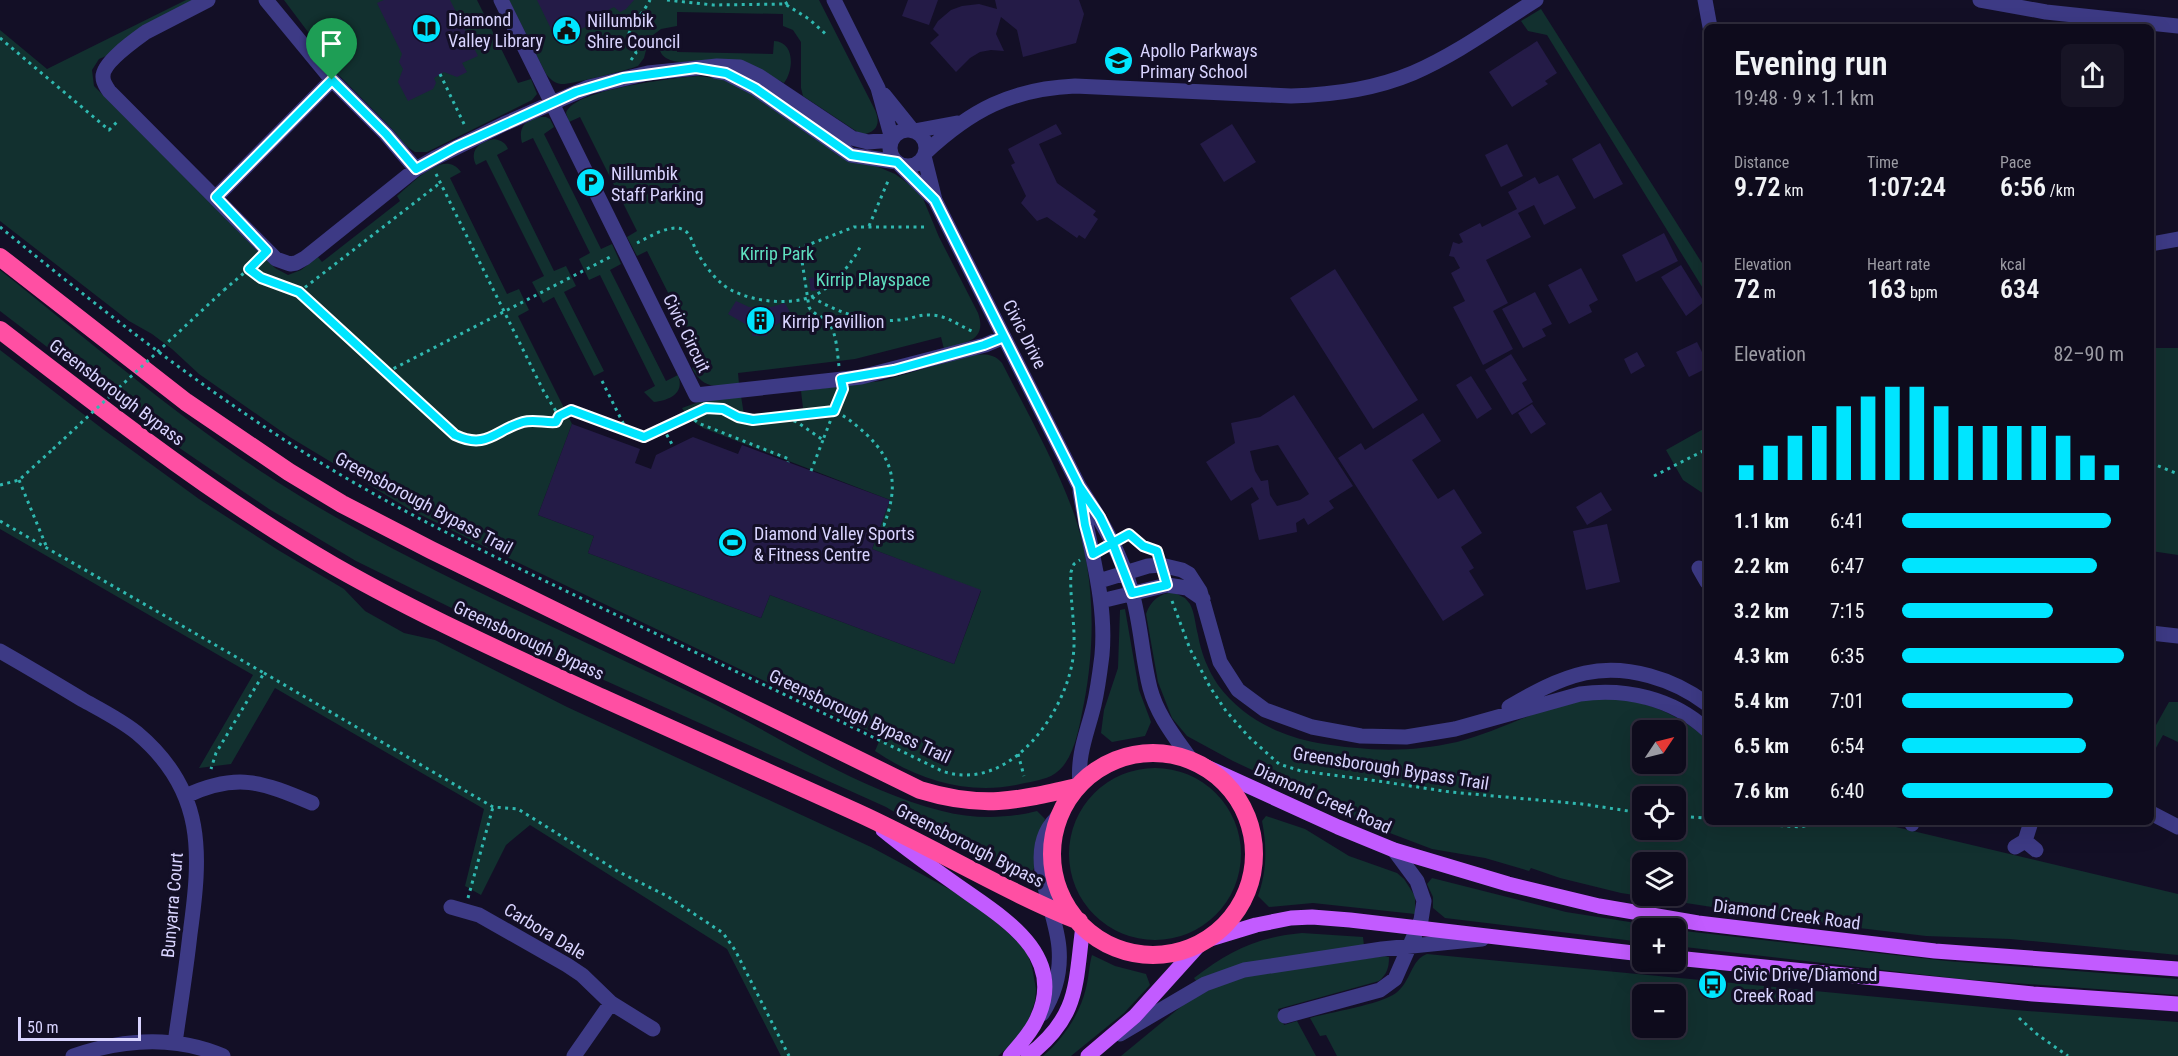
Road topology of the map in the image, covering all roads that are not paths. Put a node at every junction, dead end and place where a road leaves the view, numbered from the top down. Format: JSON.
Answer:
{"nodes":[{"id":1,"x":208,"y":0,"type":"edge"},
{"id":2,"x":266,"y":0,"type":"edge"},
{"id":3,"x":501,"y":0,"type":"edge"},
{"id":4,"x":834,"y":0,"type":"edge"},
{"id":5,"x":1536,"y":0,"type":"edge"},
{"id":6,"x":1705,"y":0,"type":"edge"},
{"id":7,"x":1980,"y":0,"type":"edge"},
{"id":8,"x":1709,"y":24,"type":"edge"},
{"id":9,"x":2178,"y":26,"type":"edge"},
{"id":10,"x":696,"y":68,"type":"junction"},
{"id":11,"x":332,"y":80,"type":"junction"},
{"id":12,"x":878,"y":88,"type":"junction"},
{"id":13,"x":551,"y":103,"type":"junction"},
{"id":14,"x":960,"y":122,"type":"junction"},
{"id":15,"x":913,"y":131,"type":"junction"},
{"id":16,"x":892,"y":140,"type":"junction"},
{"id":17,"x":925,"y":155,"type":"junction"},
{"id":18,"x":897,"y":162,"type":"junction"},
{"id":19,"x":423,"y":165,"type":"junction"},
{"id":20,"x":216,"y":197,"type":"junction"},
{"id":21,"x":935,"y":200,"type":"junction"},
{"id":22,"x":2178,"y":239,"type":"edge"},
{"id":23,"x":2154,"y":243,"type":"edge"},
{"id":24,"x":0,"y":257,"type":"edge"},
{"id":25,"x":0,"y":330,"type":"edge"},
{"id":26,"x":1004,"y":337,"type":"junction"},
{"id":27,"x":1079,"y":486,"type":"junction"},
{"id":28,"x":1699,"y":568,"type":"dead end"},
{"id":29,"x":1125,"y":573,"type":"junction"},
{"id":30,"x":1704,"y":577,"type":"edge"},
{"id":31,"x":1099,"y":581,"type":"junction"},
{"id":32,"x":1132,"y":593,"type":"junction"},
{"id":33,"x":1203,"y":599,"type":"junction"},
{"id":34,"x":1101,"y":601,"type":"junction"},
{"id":35,"x":2154,"y":633,"type":"edge"},
{"id":36,"x":2178,"y":636,"type":"edge"},
{"id":37,"x":0,"y":651,"type":"edge"},
{"id":38,"x":1704,"y":702,"type":"edge"},
{"id":39,"x":1494,"y":717,"type":"junction"},
{"id":40,"x":1704,"y":728,"type":"edge"},
{"id":41,"x":1196,"y":762,"type":"junction"},
{"id":42,"x":1078,"y":786,"type":"junction"},
{"id":43,"x":186,"y":796,"type":"junction"},
{"id":44,"x":312,"y":803,"type":"dead end"},
{"id":45,"x":1061,"y":814,"type":"junction"},
{"id":46,"x":2154,"y":815,"type":"edge"},
{"id":47,"x":867,"y":817,"type":"junction"},
{"id":48,"x":2030,"y":825,"type":"edge"},
{"id":49,"x":2178,"y":827,"type":"edge"},
{"id":50,"x":2025,"y":846,"type":"dead end"},
{"id":51,"x":1394,"y":850,"type":"junction"},
{"id":52,"x":458,"y":908,"type":"road end"},
{"id":53,"x":1051,"y":910,"type":"junction"},
{"id":54,"x":1081,"y":924,"type":"junction"},
{"id":55,"x":1418,"y":928,"type":"junction"},
{"id":56,"x":1494,"y":937,"type":"junction"},
{"id":57,"x":1205,"y":941,"type":"junction"},
{"id":58,"x":1410,"y":945,"type":"junction"},
{"id":59,"x":1632,"y":953,"type":"edge"},
{"id":60,"x":1686,"y":959,"type":"edge"},
{"id":61,"x":2178,"y":969,"type":"edge"},
{"id":62,"x":611,"y":1003,"type":"junction"},
{"id":63,"x":2178,"y":1004,"type":"edge"},
{"id":64,"x":1285,"y":1016,"type":"dead end"},
{"id":65,"x":1034,"y":1026,"type":"junction"},
{"id":66,"x":653,"y":1029,"type":"dead end"},
{"id":67,"x":174,"y":1043,"type":"junction"},
{"id":68,"x":1106,"y":1043,"type":"junction"},
{"id":69,"x":73,"y":1056,"type":"edge"},
{"id":70,"x":223,"y":1056,"type":"edge"},
{"id":71,"x":574,"y":1056,"type":"edge"},
{"id":72,"x":1010,"y":1056,"type":"edge"},
{"id":73,"x":1028,"y":1056,"type":"edge"},
{"id":74,"x":1088,"y":1056,"type":"edge"}],
"edges":[{"from":1,"to":20,"type":"street"},
{"from":2,"to":11,"type":"street"},
{"from":3,"to":13,"type":"street","name":"Civic Circuit"},
{"from":4,"to":12,"type":"street"},
{"from":5,"to":14,"type":"street"},
{"from":6,"to":8,"type":"street"},
{"from":7,"to":9,"type":"street"},
{"from":10,"to":13,"type":"street"},
{"from":10,"to":16,"type":"street"},
{"from":10,"to":18,"type":"street"},
{"from":11,"to":19,"type":"street"},
{"from":11,"to":20,"type":"street"},
{"from":12,"to":15,"type":"street"},
{"from":12,"to":16,"type":"street"},
{"from":13,"to":19,"type":"street"},
{"from":13,"to":26,"type":"street","name":"Civic Circuit"},
{"from":14,"to":15,"type":"street"},
{"from":14,"to":17,"type":"street"},
{"from":15,"to":16,"type":"street"},
{"from":15,"to":17,"type":"street"},
{"from":16,"to":18,"type":"street"},
{"from":17,"to":18,"type":"street"},
{"from":17,"to":21,"type":"street","name":"Civic Drive"},
{"from":18,"to":21,"type":"street","name":"Civic Drive"},
{"from":19,"to":20,"type":"street"},
{"from":21,"to":26,"type":"street","name":"Civic Drive"},
{"from":22,"to":23,"type":"street"},
{"from":24,"to":42,"type":"highway","name":"Greensborough Bypass"},
{"from":25,"to":47,"type":"highway","name":"Greensborough Bypass"},
{"from":26,"to":27,"type":"street","name":"Civic Drive"},
{"from":27,"to":29,"type":"street","name":"Civic Drive"},
{"from":27,"to":31,"type":"street","name":"Civic Drive"},
{"from":28,"to":30,"type":"street"},
{"from":29,"to":31,"type":"street"},
{"from":29,"to":32,"type":"street","name":"Civic Drive"},
{"from":29,"to":33,"type":"street"},
{"from":31,"to":34,"type":"street","name":"Civic Drive"},
{"from":32,"to":33,"type":"street"},
{"from":32,"to":34,"type":"street"},
{"from":32,"to":41,"type":"street","name":"Civic Drive"},
{"from":33,"to":39,"type":"street"},
{"from":34,"to":42,"type":"street","name":"Civic Drive"},
{"from":35,"to":36,"type":"street"},
{"from":37,"to":43,"type":"street","name":"Bunyarra Court"},
{"from":38,"to":39,"type":"street"},
{"from":39,"to":40,"type":"street"},
{"from":41,"to":42,"type":"highway"},
{"from":41,"to":51,"type":"main road","name":"Diamond Creek Road"},
{"from":41,"to":57,"type":"highway"},
{"from":42,"to":45,"type":"highway"},
{"from":43,"to":44,"type":"street"},
{"from":43,"to":67,"type":"street","name":"Bunyarra Court"},
{"from":45,"to":53,"type":"street"},
{"from":45,"to":54,"type":"highway"},
{"from":46,"to":49,"type":"street"},
{"from":47,"to":53,"type":"highway","name":"Greensborough Bypass"},
{"from":47,"to":65,"type":"main road"},
{"from":48,"to":50,"type":"street"},
{"from":51,"to":55,"type":"street"},
{"from":51,"to":61,"type":"main road","name":"Diamond Creek Road"},
{"from":52,"to":62,"type":"street","name":"Carbora Dale"},
{"from":53,"to":54,"type":"highway","name":"Greensborough Bypass"},
{"from":53,"to":65,"type":"street"},
{"from":54,"to":57,"type":"highway"},
{"from":54,"to":73,"type":"main road"},
{"from":55,"to":56,"type":"main road"},
{"from":55,"to":57,"type":"main road"},
{"from":55,"to":58,"type":"street"},
{"from":56,"to":58,"type":"street"},
{"from":56,"to":59,"type":"main road"},
{"from":57,"to":68,"type":"main road"},
{"from":58,"to":64,"type":"street"},
{"from":58,"to":68,"type":"street"},
{"from":60,"to":63,"type":"main road"},
{"from":62,"to":66,"type":"street","name":"Carbora Dale"},
{"from":62,"to":71,"type":"street"},
{"from":65,"to":72,"type":"main road"},
{"from":67,"to":69,"type":"street"},
{"from":67,"to":70,"type":"street"},
{"from":68,"to":74,"type":"main road"}]}
